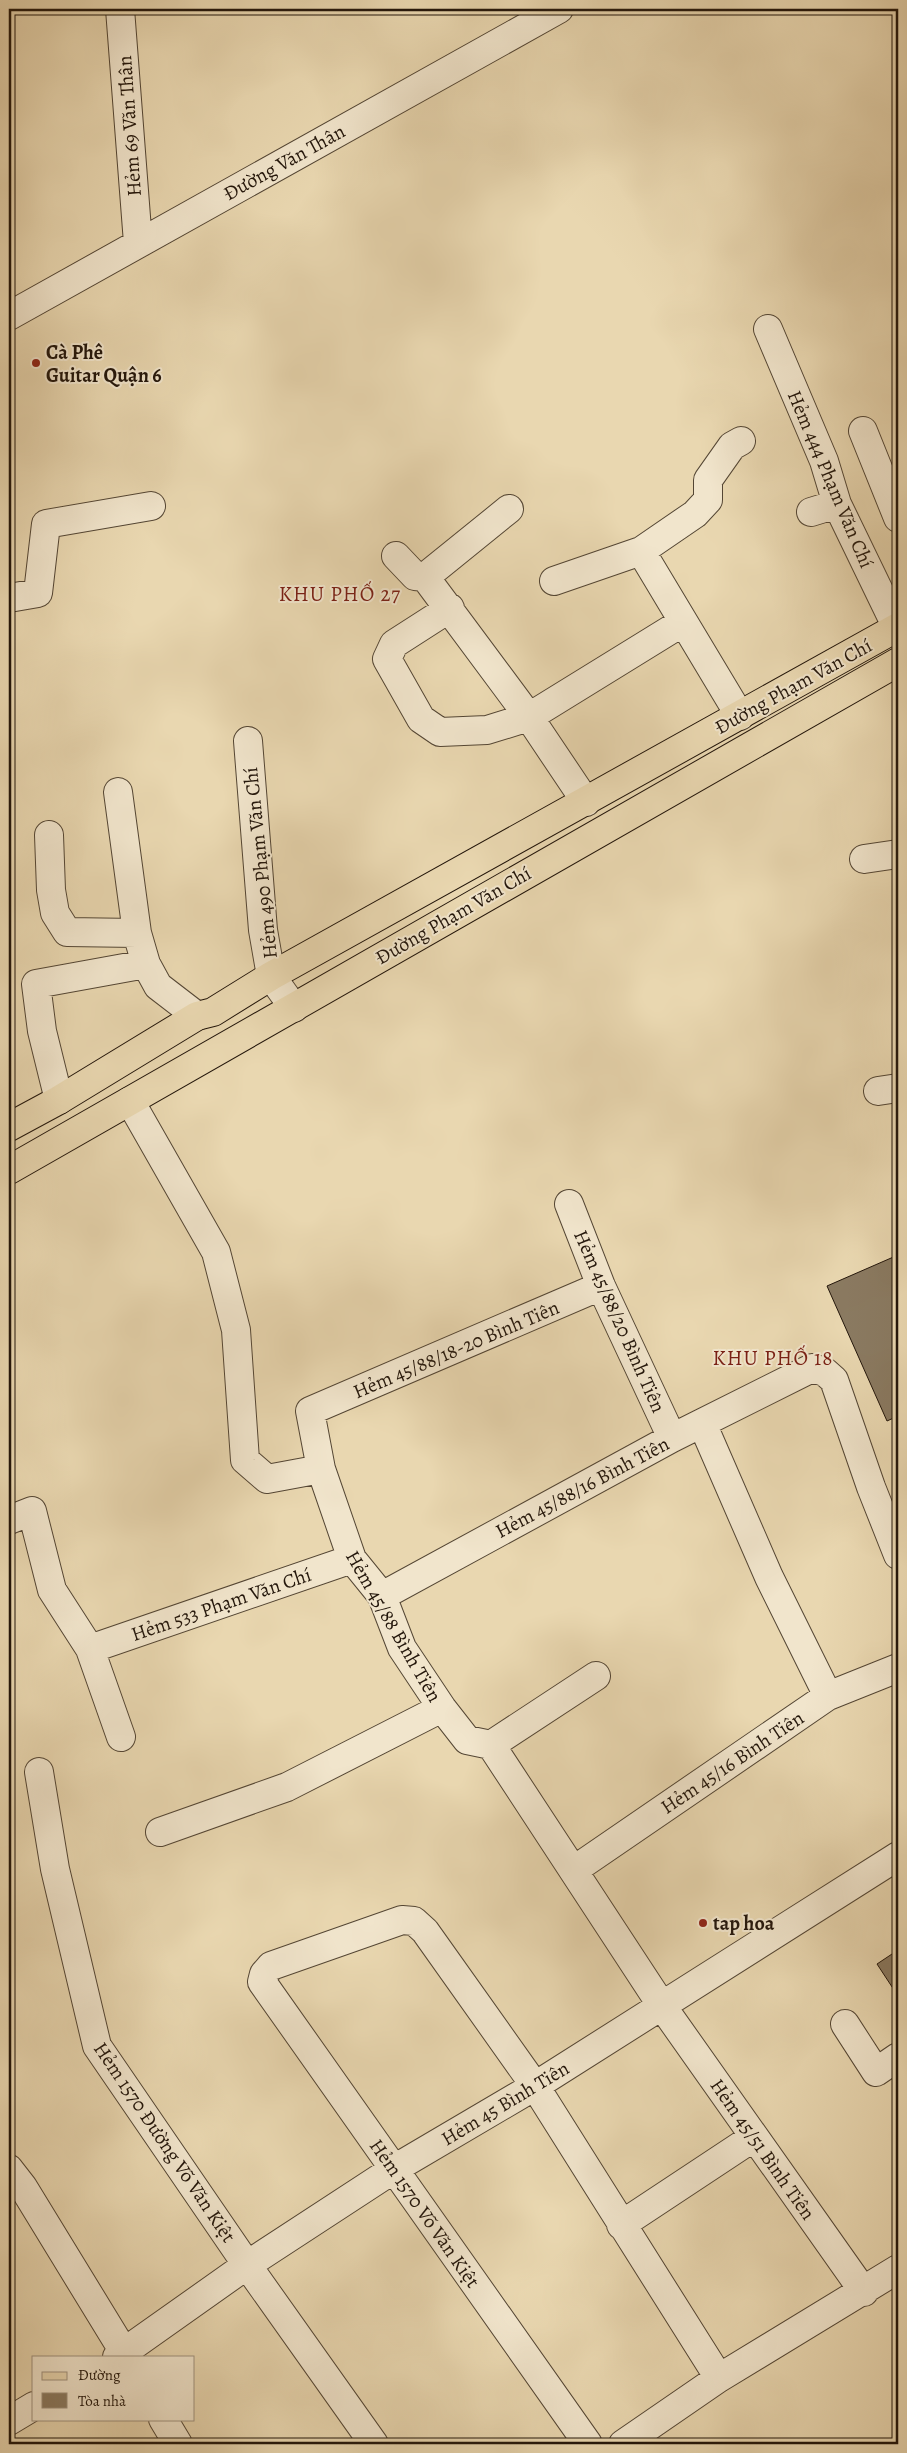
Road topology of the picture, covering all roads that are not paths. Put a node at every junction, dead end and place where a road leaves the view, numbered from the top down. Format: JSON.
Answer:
{"nodes":[{"id":1,"x":120,"y":9,"type":"edge"},
{"id":2,"x":559,"y":9,"type":"edge"},
{"id":3,"x":138,"y":243,"type":"junction"},
{"id":4,"x":9,"y":316,"type":"edge"},
{"id":5,"x":768,"y":329,"type":"dead end"},
{"id":6,"x":863,"y":431,"type":"dead end"},
{"id":7,"x":741,"y":441,"type":"dead end"},
{"id":8,"x":837,"y":504,"type":"junction"},
{"id":9,"x":151,"y":506,"type":"dead end"},
{"id":10,"x":509,"y":509,"type":"dead end"},
{"id":11,"x":811,"y":512,"type":"dead end"},
{"id":12,"x":898,"y":518,"type":"edge"},
{"id":13,"x":641,"y":551,"type":"junction"},
{"id":14,"x":396,"y":556,"type":"dead end"},
{"id":15,"x":425,"y":577,"type":"junction"},
{"id":16,"x":554,"y":581,"type":"dead end"},
{"id":17,"x":9,"y":598,"type":"edge"},
{"id":18,"x":450,"y":608,"type":"junction"},
{"id":19,"x":683,"y":622,"type":"junction"},
{"id":20,"x":897,"y":628,"type":"edge"},
{"id":21,"x":898,"y":662,"type":"edge"},
{"id":22,"x":740,"y":716,"type":"junction"},
{"id":23,"x":529,"y":717,"type":"junction"},
{"id":24,"x":248,"y":741,"type":"dead end"},
{"id":25,"x":118,"y":792,"type":"dead end"},
{"id":26,"x":586,"y":802,"type":"junction"},
{"id":27,"x":49,"y":835,"type":"dead end"},
{"id":28,"x":898,"y":854,"type":"edge"},
{"id":29,"x":864,"y":859,"type":"dead end"},
{"id":30,"x":137,"y":933,"type":"junction"},
{"id":31,"x":146,"y":964,"type":"junction"},
{"id":32,"x":271,"y":976,"type":"junction"},
{"id":33,"x":294,"y":1008,"type":"junction"},
{"id":34,"x":197,"y":1016,"type":"junction"},
{"id":35,"x":59,"y":1100,"type":"junction"},
{"id":36,"x":130,"y":1101,"type":"junction"},
{"id":37,"x":9,"y":1127,"type":"edge"},
{"id":38,"x":9,"y":1170,"type":"edge"},
{"id":39,"x":570,"y":1204,"type":"dead end"},
{"id":40,"x":601,"y":1286,"type":"junction"},
{"id":41,"x":310,"y":1411,"type":"joint"},
{"id":42,"x":702,"y":1424,"type":"junction"},
{"id":43,"x":672,"y":1438,"type":"junction"},
{"id":44,"x":321,"y":1469,"type":"junction"},
{"id":45,"x":9,"y":1520,"type":"edge"},
{"id":46,"x":898,"y":1555,"type":"edge"},
{"id":47,"x":352,"y":1558,"type":"junction"},
{"id":48,"x":382,"y":1596,"type":"junction"},
{"id":49,"x":90,"y":1649,"type":"junction"},
{"id":50,"x":596,"y":1676,"type":"dead end"},
{"id":51,"x":894,"y":1677,"type":"edge"},
{"id":52,"x":828,"y":1696,"type":"junction"},
{"id":53,"x":442,"y":1708,"type":"junction"},
{"id":54,"x":121,"y":1737,"type":"dead end"},
{"id":55,"x":490,"y":1745,"type":"junction"},
{"id":56,"x":39,"y":1772,"type":"dead end"},
{"id":57,"x":160,"y":1832,"type":"dead end"},
{"id":58,"x":898,"y":1856,"type":"edge"},
{"id":59,"x":574,"y":1870,"type":"junction"},
{"id":60,"x":662,"y":2006,"type":"junction"},
{"id":61,"x":845,"y":2024,"type":"dead end"},
{"id":62,"x":898,"y":2057,"type":"edge"},
{"id":63,"x":535,"y":2086,"type":"junction"},
{"id":64,"x":754,"y":2137,"type":"junction"},
{"id":65,"x":9,"y":2169,"type":"edge"},
{"id":66,"x":394,"y":2169,"type":"junction"},
{"id":67,"x":622,"y":2225,"type":"junction"},
{"id":68,"x":247,"y":2265,"type":"junction"},
{"id":69,"x":898,"y":2269,"type":"edge"},
{"id":70,"x":864,"y":2292,"type":"junction"},
{"id":71,"x":123,"y":2355,"type":"edge"},
{"id":72,"x":719,"y":2378,"type":"junction"},
{"id":73,"x":32,"y":2407,"type":"edge"},
{"id":74,"x":9,"y":2420,"type":"edge"},
{"id":75,"x":164,"y":2420,"type":"edge"},
{"id":76,"x":178,"y":2444,"type":"edge"},
{"id":77,"x":374,"y":2444,"type":"edge"},
{"id":78,"x":588,"y":2444,"type":"edge"},
{"id":79,"x":623,"y":2444,"type":"edge"}],
"edges":[{"from":1,"to":3,"type":"street","name":"Hẻm 69 Văn Thân"},
{"from":2,"to":3,"type":"street","name":"Đường Văn Thân"},
{"from":3,"to":4,"type":"street","name":"Đường Văn Thân"},
{"from":5,"to":8,"type":"street","name":"Hẻm 444 Phạm Văn Chí"},
{"from":6,"to":12,"type":"street"},
{"from":7,"to":13,"type":"street"},
{"from":8,"to":11,"type":"street"},
{"from":8,"to":20,"type":"street","name":"Hẻm 444 Phạm Văn Chí"},
{"from":9,"to":17,"type":"street"},
{"from":10,"to":15,"type":"street"},
{"from":13,"to":16,"type":"street"},
{"from":13,"to":19,"type":"street"},
{"from":14,"to":15,"type":"street"},
{"from":15,"to":18,"type":"street"},
{"from":18,"to":23,"type":"street"},
{"from":18,"to":23,"type":"street"},
{"from":19,"to":22,"type":"street"},
{"from":19,"to":23,"type":"street"},
{"from":20,"to":22,"type":"main road","name":"Đường Phạm Văn Chí"},
{"from":21,"to":33,"type":"main road","name":"Đường Phạm Văn Chí"},
{"from":22,"to":26,"type":"main road","name":"Đường Phạm Văn Chí"},
{"from":23,"to":26,"type":"street"},
{"from":24,"to":32,"type":"street","name":"Hẻm 490 Phạm Văn Chí"},
{"from":25,"to":30,"type":"street"},
{"from":26,"to":32,"type":"main road","name":"Đường Phạm Văn Chí"},
{"from":27,"to":30,"type":"street"},
{"from":28,"to":29,"type":"street"},
{"from":30,"to":31,"type":"street"},
{"from":31,"to":34,"type":"street"},
{"from":31,"to":35,"type":"street"},
{"from":32,"to":33,"type":"street","name":"Hẻm 490 Phạm Văn Chí"},
{"from":32,"to":34,"type":"main road","name":"Đường Phạm Văn Chí"},
{"from":33,"to":36,"type":"main road","name":"Đường Phạm Văn Chí"},
{"from":34,"to":35,"type":"main road","name":"Đường Phạm Văn Chí"},
{"from":35,"to":37,"type":"main road","name":"Đường Phạm Văn Chí"},
{"from":36,"to":38,"type":"main road","name":"Đường Phạm Văn Chí"},
{"from":36,"to":44,"type":"street"},
{"from":39,"to":40,"type":"street","name":"Hẻm 45/88/20 Bình Tiên"},
{"from":40,"to":41,"type":"street","name":"Hẻm 45/88/18-20 Bình Tiên"},
{"from":40,"to":43,"type":"street","name":"Hẻm 45/88/20 Bình Tiên"},
{"from":41,"to":44,"type":"street","name":"Hẻm 45/88 Bình Tiên"},
{"from":42,"to":43,"type":"street","name":"Hẻm 45/88/16 Bình Tiên"},
{"from":42,"to":46,"type":"street","name":"Hẻm 45/88/16 Bình Tiên"},
{"from":42,"to":52,"type":"street"},
{"from":43,"to":48,"type":"street","name":"Hẻm 45/88/16 Bình Tiên"},
{"from":44,"to":47,"type":"street","name":"Hẻm 45/88 Bình Tiên"},
{"from":45,"to":49,"type":"street"},
{"from":47,"to":48,"type":"street","name":"Hẻm 45/88 Bình Tiên"},
{"from":47,"to":49,"type":"street","name":"Hẻm 533 Phạm Văn Chí"},
{"from":48,"to":53,"type":"street","name":"Hẻm 45/88 Bình Tiên"},
{"from":49,"to":54,"type":"street"},
{"from":50,"to":55,"type":"street"},
{"from":51,"to":52,"type":"street","name":"Hẻm 45/16 Bình Tiên"},
{"from":52,"to":59,"type":"street","name":"Hẻm 45/16 Bình Tiên"},
{"from":53,"to":55,"type":"street","name":"Hẻm 45/88 Bình Tiên"},
{"from":53,"to":57,"type":"street"},
{"from":55,"to":59,"type":"street"},
{"from":56,"to":68,"type":"street","name":"Hẻm 1570 Đường Võ Văn Kiệt"},
{"from":58,"to":60,"type":"street","name":"Hẻm 45 Bình Tiên"},
{"from":59,"to":60,"type":"street"},
{"from":60,"to":63,"type":"street","name":"Hẻm 45 Bình Tiên"},
{"from":60,"to":64,"type":"street","name":"Hẻm 45/51 Bình Tiên"},
{"from":61,"to":62,"type":"street"},
{"from":63,"to":66,"type":"street","name":"Hẻm 45 Bình Tiên"},
{"from":63,"to":66,"type":"street","name":"Hẻm 1570 Võ Văn Kiệt"},
{"from":63,"to":67,"type":"street"},
{"from":64,"to":67,"type":"street"},
{"from":64,"to":70,"type":"street","name":"Hẻm 45/51 Bình Tiên"},
{"from":65,"to":71,"type":"street"},
{"from":66,"to":68,"type":"street","name":"Hẻm 45 Bình Tiên"},
{"from":66,"to":78,"type":"street","name":"Hẻm 1570 Võ Văn Kiệt"},
{"from":67,"to":72,"type":"street"},
{"from":68,"to":71,"type":"street","name":"Hẻm 45 Bình Tiên"},
{"from":68,"to":77,"type":"street","name":"Hẻm 1570 Đường Võ Văn Kiệt"},
{"from":69,"to":70,"type":"street"},
{"from":70,"to":72,"type":"street"},
{"from":72,"to":79,"type":"street"},
{"from":73,"to":74,"type":"street"},
{"from":75,"to":76,"type":"street"}]}
